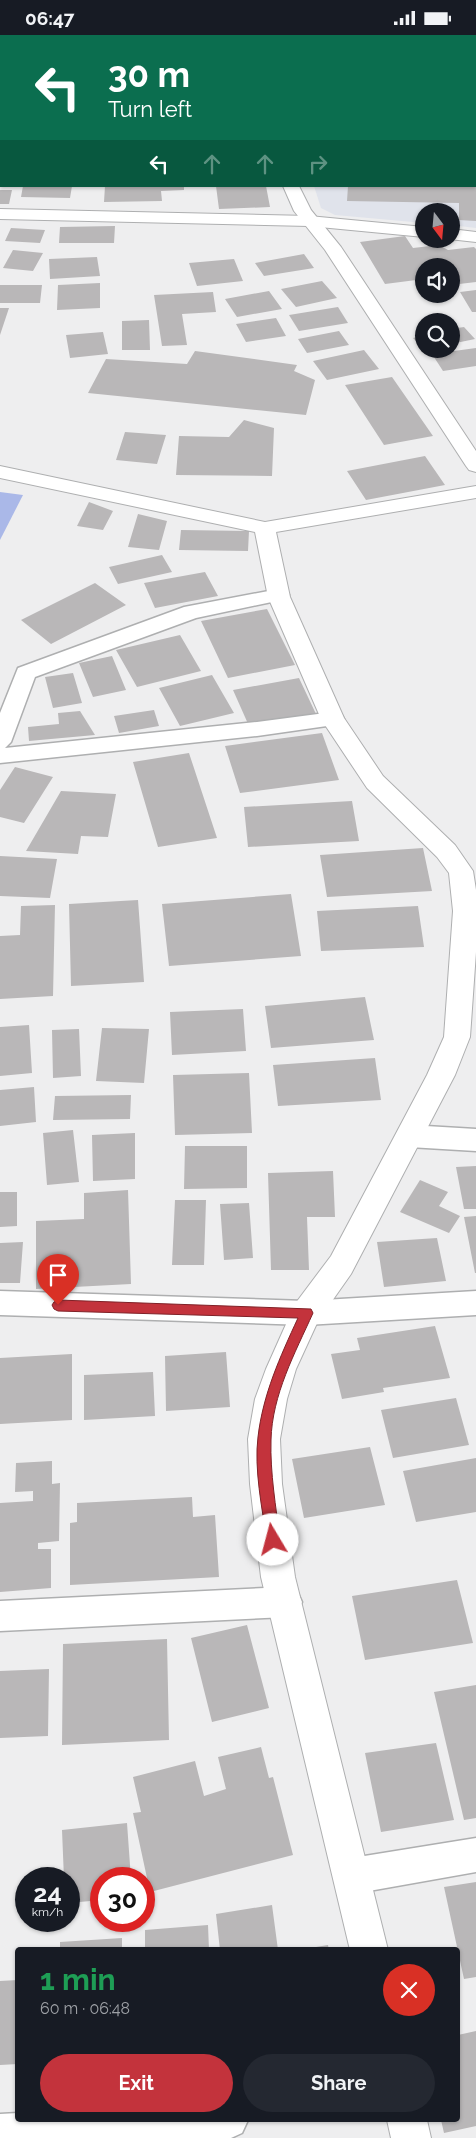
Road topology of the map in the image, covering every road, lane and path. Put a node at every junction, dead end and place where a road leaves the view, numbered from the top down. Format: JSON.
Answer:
{"nodes":[{"id":1,"x":291,"y":187,"type":"edge"},
{"id":2,"x":0,"y":214,"type":"edge"},
{"id":3,"x":309,"y":221,"type":"junction"},
{"id":4,"x":415,"y":231,"type":"edge"},
{"id":5,"x":460,"y":235,"type":"edge"},
{"id":6,"x":476,"y":237,"type":"edge"},
{"id":7,"x":476,"y":466,"type":"edge"},
{"id":8,"x":0,"y":473,"type":"edge"},
{"id":9,"x":476,"y":492,"type":"edge"},
{"id":10,"x":265,"y":528,"type":"junction"},
{"id":11,"x":279,"y":595,"type":"junction"},
{"id":12,"x":333,"y":719,"type":"junction"},
{"id":13,"x":0,"y":742,"type":"edge"},
{"id":14,"x":0,"y":756,"type":"edge"},
{"id":15,"x":409,"y":1136,"type":"junction"},
{"id":16,"x":476,"y":1140,"type":"edge"},
{"id":17,"x":0,"y":1303,"type":"edge"},
{"id":18,"x":476,"y":1303,"type":"edge"},
{"id":19,"x":306,"y":1313,"type":"junction"},
{"id":20,"x":286,"y":1602,"type":"junction"},
{"id":21,"x":0,"y":1616,"type":"edge"},
{"id":22,"x":476,"y":1855,"type":"edge"},
{"id":23,"x":352,"y":1876,"type":"junction"},
{"id":24,"x":367,"y":1947,"type":"edge"},
{"id":25,"x":193,"y":2122,"type":"edge"},
{"id":26,"x":408,"y":2122,"type":"edge"},
{"id":27,"x":0,"y":2133,"type":"edge"},
{"id":28,"x":411,"y":2138,"type":"edge"}],
"edges":[{"from":1,"to":3,"type":"street"},
{"from":2,"to":3,"type":"street"},
{"from":3,"to":4,"type":"street"},
{"from":3,"to":7,"type":"street"},
{"from":5,"to":6,"type":"street"},
{"from":8,"to":10,"type":"street"},
{"from":9,"to":10,"type":"street"},
{"from":10,"to":11,"type":"street"},
{"from":11,"to":12,"type":"street"},
{"from":11,"to":13,"type":"lane"},
{"from":12,"to":14,"type":"lane"},
{"from":12,"to":15,"type":"street"},
{"from":15,"to":16,"type":"lane"},
{"from":15,"to":19,"type":"street"},
{"from":17,"to":19,"type":"lane"},
{"from":18,"to":19,"type":"lane"},
{"from":19,"to":20,"type":"street"},
{"from":20,"to":21,"type":"lane"},
{"from":20,"to":23,"type":"street"},
{"from":22,"to":23,"type":"lane"},
{"from":23,"to":24,"type":"street"},
{"from":25,"to":27,"type":"lane"},
{"from":26,"to":28,"type":"street"}]}
